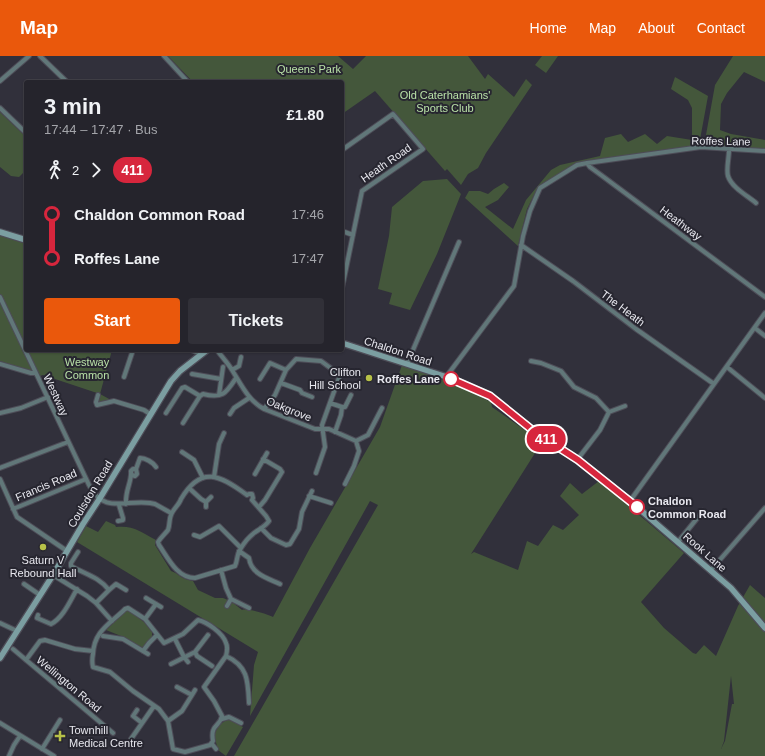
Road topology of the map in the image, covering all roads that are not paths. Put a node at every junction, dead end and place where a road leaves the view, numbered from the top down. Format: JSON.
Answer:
{"nodes":[{"id":1,"x":28,"y":56,"type":"edge"},
{"id":2,"x":40,"y":56,"type":"edge"},
{"id":3,"x":164,"y":56,"type":"edge"},
{"id":4,"x":65,"y":80,"type":"edge"},
{"id":5,"x":186,"y":80,"type":"edge"},
{"id":6,"x":0,"y":81,"type":"edge"},
{"id":7,"x":0,"y":108,"type":"edge"},
{"id":8,"x":24,"y":131,"type":"edge"},
{"id":9,"x":344,"y":149,"type":"edge"},
{"id":10,"x":729,"y":150,"type":"junction"},
{"id":11,"x":765,"y":151,"type":"edge"},
{"id":12,"x":587,"y":163,"type":"junction"},
{"id":13,"x":756,"y":203,"type":"dead end"},
{"id":14,"x":0,"y":232,"type":"edge"},
{"id":15,"x":344,"y":232,"type":"edge"},
{"id":16,"x":353,"y":235,"type":"junction"},
{"id":17,"x":24,"y":239,"type":"edge"},
{"id":18,"x":459,"y":242,"type":"dead end"},
{"id":19,"x":521,"y":245,"type":"junction"},
{"id":20,"x":344,"y":276,"type":"edge"},
{"id":21,"x":0,"y":297,"type":"edge"},
{"id":22,"x":765,"y":297,"type":"edge"},
{"id":23,"x":765,"y":313,"type":"edge"},
{"id":24,"x":755,"y":328,"type":"junction"},
{"id":25,"x":765,"y":336,"type":"edge"},
{"id":26,"x":344,"y":344,"type":"edge"},
{"id":27,"x":24,"y":348,"type":"edge"},
{"id":28,"x":26,"y":352,"type":"edge"},
{"id":29,"x":132,"y":352,"type":"edge"},
{"id":30,"x":196,"y":352,"type":"edge"},
{"id":31,"x":205,"y":352,"type":"edge"},
{"id":32,"x":218,"y":352,"type":"edge"},
{"id":33,"x":202,"y":354,"type":"junction"},
{"id":34,"x":241,"y":357,"type":"dead end"},
{"id":35,"x":531,"y":361,"type":"dead end"},
{"id":36,"x":0,"y":364,"type":"edge"},
{"id":37,"x":408,"y":364,"type":"junction"},
{"id":38,"x":223,"y":367,"type":"dead end"},
{"id":39,"x":727,"y":367,"type":"junction"},
{"id":40,"x":232,"y":370,"type":"junction"},
{"id":41,"x":286,"y":370,"type":"junction"},
{"id":42,"x":36,"y":373,"type":"junction"},
{"id":43,"x":192,"y":374,"type":"dead end"},
{"id":44,"x":124,"y":377,"type":"dead end"},
{"id":45,"x":447,"y":377,"type":"junction"},
{"id":46,"x":236,"y":378,"type":"junction"},
{"id":47,"x":221,"y":379,"type":"junction"},
{"id":48,"x":260,"y":379,"type":"dead end"},
{"id":49,"x":281,"y":383,"type":"junction"},
{"id":50,"x":714,"y":384,"type":"junction"},
{"id":51,"x":98,"y":395,"type":"dead end"},
{"id":52,"x":219,"y":395,"type":"junction"},
{"id":53,"x":351,"y":395,"type":"dead end"},
{"id":54,"x":200,"y":396,"type":"junction"},
{"id":55,"x":48,"y":397,"type":"junction"},
{"id":56,"x":312,"y":397,"type":"dead end"},
{"id":57,"x":249,"y":398,"type":"junction"},
{"id":58,"x":765,"y":398,"type":"edge"},
{"id":59,"x":330,"y":403,"type":"junction"},
{"id":60,"x":625,"y":406,"type":"dead end"},
{"id":61,"x":342,"y":408,"type":"junction"},
{"id":62,"x":382,"y":408,"type":"dead end"},
{"id":63,"x":264,"y":409,"type":"junction"},
{"id":64,"x":609,"y":412,"type":"junction"},
{"id":65,"x":0,"y":413,"type":"edge"},
{"id":66,"x":166,"y":413,"type":"dead end"},
{"id":67,"x":150,"y":414,"type":"junction"},
{"id":68,"x":230,"y":414,"type":"dead end"},
{"id":69,"x":183,"y":423,"type":"dead end"},
{"id":70,"x":322,"y":429,"type":"junction"},
{"id":71,"x":335,"y":432,"type":"junction"},
{"id":72,"x":224,"y":433,"type":"dead end"},
{"id":73,"x":356,"y":441,"type":"junction"},
{"id":74,"x":68,"y":442,"type":"junction"},
{"id":75,"x":182,"y":452,"type":"dead end"},
{"id":76,"x":267,"y":453,"type":"dead end"},
{"id":77,"x":263,"y":459,"type":"junction"},
{"id":78,"x":578,"y":460,"type":"junction"},
{"id":79,"x":156,"y":466,"type":"dead end"},
{"id":80,"x":0,"y":468,"type":"edge"},
{"id":81,"x":316,"y":473,"type":"dead end"},
{"id":82,"x":255,"y":474,"type":"dead end"},
{"id":83,"x":214,"y":477,"type":"junction"},
{"id":84,"x":203,"y":478,"type":"junction"},
{"id":85,"x":0,"y":479,"type":"edge"},
{"id":86,"x":86,"y":479,"type":"junction"},
{"id":87,"x":345,"y":484,"type":"dead end"},
{"id":88,"x":189,"y":488,"type":"junction"},
{"id":89,"x":312,"y":491,"type":"dead end"},
{"id":90,"x":309,"y":496,"type":"junction"},
{"id":91,"x":211,"y":497,"type":"dead end"},
{"id":92,"x":100,"y":498,"type":"junction"},
{"id":93,"x":630,"y":501,"type":"junction"},
{"id":94,"x":206,"y":502,"type":"junction"},
{"id":95,"x":331,"y":503,"type":"dead end"},
{"id":96,"x":126,"y":504,"type":"junction"},
{"id":97,"x":119,"y":505,"type":"junction"},
{"id":98,"x":206,"y":507,"type":"dead end"},
{"id":99,"x":259,"y":507,"type":"junction"},
{"id":100,"x":765,"y":508,"type":"edge"},
{"id":101,"x":13,"y":509,"type":"junction"},
{"id":102,"x":703,"y":511,"type":"dead end"},
{"id":103,"x":171,"y":513,"type":"junction"},
{"id":104,"x":118,"y":521,"type":"dead end"},
{"id":105,"x":261,"y":528,"type":"junction"},
{"id":106,"x":194,"y":535,"type":"dead end"},
{"id":107,"x":678,"y":542,"type":"junction"},
{"id":108,"x":240,"y":550,"type":"junction"},
{"id":109,"x":67,"y":551,"type":"junction"},
{"id":110,"x":78,"y":552,"type":"dead end"},
{"id":111,"x":221,"y":570,"type":"junction"},
{"id":112,"x":711,"y":570,"type":"junction"},
{"id":113,"x":256,"y":572,"type":"junction"},
{"id":114,"x":53,"y":575,"type":"junction"},
{"id":115,"x":252,"y":577,"type":"dead end"},
{"id":116,"x":24,"y":584,"type":"dead end"},
{"id":117,"x":280,"y":584,"type":"dead end"},
{"id":118,"x":77,"y":589,"type":"junction"},
{"id":119,"x":109,"y":590,"type":"junction"},
{"id":120,"x":126,"y":590,"type":"dead end"},
{"id":121,"x":40,"y":595,"type":"junction"},
{"id":122,"x":146,"y":598,"type":"dead end"},
{"id":123,"x":231,"y":598,"type":"junction"},
{"id":124,"x":96,"y":603,"type":"junction"},
{"id":125,"x":156,"y":604,"type":"junction"},
{"id":126,"x":227,"y":606,"type":"dead end"},
{"id":127,"x":161,"y":607,"type":"dead end"},
{"id":128,"x":249,"y":608,"type":"dead end"},
{"id":129,"x":38,"y":615,"type":"dead end"},
{"id":130,"x":145,"y":619,"type":"junction"},
{"id":131,"x":112,"y":621,"type":"junction"},
{"id":132,"x":0,"y":623,"type":"edge"},
{"id":133,"x":765,"y":628,"type":"edge"},
{"id":134,"x":17,"y":631,"type":"junction"},
{"id":135,"x":157,"y":635,"type":"junction"},
{"id":136,"x":208,"y":635,"type":"dead end"},
{"id":137,"x":103,"y":636,"type":"dead end"},
{"id":138,"x":175,"y":639,"type":"junction"},
{"id":139,"x":13,"y":649,"type":"dead end"},
{"id":140,"x":93,"y":651,"type":"junction"},
{"id":141,"x":195,"y":652,"type":"junction"},
{"id":142,"x":226,"y":656,"type":"junction"},
{"id":143,"x":184,"y":657,"type":"junction"},
{"id":144,"x":0,"y":658,"type":"edge"},
{"id":145,"x":26,"y":660,"type":"junction"},
{"id":146,"x":188,"y":662,"type":"dead end"},
{"id":147,"x":171,"y":664,"type":"dead end"},
{"id":148,"x":212,"y":666,"type":"dead end"},
{"id":149,"x":177,"y":687,"type":"dead end"},
{"id":150,"x":195,"y":690,"type":"dead end"},
{"id":151,"x":192,"y":695,"type":"junction"},
{"id":152,"x":249,"y":703,"type":"dead end"},
{"id":153,"x":154,"y":706,"type":"junction"},
{"id":154,"x":137,"y":710,"type":"dead end"},
{"id":155,"x":222,"y":719,"type":"junction"},
{"id":156,"x":60,"y":720,"type":"dead end"},
{"id":157,"x":168,"y":721,"type":"junction"},
{"id":158,"x":0,"y":723,"type":"edge"},
{"id":159,"x":142,"y":723,"type":"junction"},
{"id":160,"x":241,"y":723,"type":"dead end"},
{"id":161,"x":113,"y":733,"type":"dead end"},
{"id":162,"x":20,"y":736,"type":"junction"},
{"id":163,"x":131,"y":739,"type":"dead end"},
{"id":164,"x":212,"y":744,"type":"junction"},
{"id":165,"x":42,"y":749,"type":"junction"},
{"id":166,"x":216,"y":749,"type":"dead end"},
{"id":167,"x":185,"y":754,"type":"edge"},
{"id":168,"x":9,"y":756,"type":"edge"},
{"id":169,"x":54,"y":756,"type":"edge"}],
"edges":[{"from":1,"to":6,"type":"street"},
{"from":2,"to":4,"type":"street"},
{"from":3,"to":5,"type":"street"},
{"from":7,"to":8,"type":"street"},
{"from":9,"to":16,"type":"street","name":"Heath Road"},
{"from":10,"to":11,"type":"street","name":"Roffes Lane"},
{"from":10,"to":12,"type":"street","name":"Roffes Lane"},
{"from":10,"to":13,"type":"street"},
{"from":12,"to":19,"type":"street","name":"Roffes Lane"},
{"from":12,"to":22,"type":"street","name":"Heathway"},
{"from":14,"to":17,"type":"main road"},
{"from":15,"to":16,"type":"street"},
{"from":16,"to":20,"type":"street","name":"Heath Road"},
{"from":18,"to":37,"type":"street"},
{"from":19,"to":45,"type":"street","name":"Roffes Lane"},
{"from":19,"to":50,"type":"street","name":"The Heath"},
{"from":21,"to":27,"type":"street","name":"Westway"},
{"from":23,"to":24,"type":"street"},
{"from":24,"to":25,"type":"street"},
{"from":24,"to":39,"type":"street"},
{"from":26,"to":37,"type":"main road","name":"Chaldon Road"},
{"from":28,"to":42,"type":"street","name":"Westway"},
{"from":29,"to":44,"type":"street"},
{"from":30,"to":33,"type":"street"},
{"from":31,"to":33,"type":"main road","name":"Coulsdon Road"},
{"from":32,"to":40,"type":"street","name":"Oakgrove"},
{"from":33,"to":67,"type":"main road","name":"Coulsdon Road"},
{"from":34,"to":40,"type":"street"},
{"from":35,"to":64,"type":"street"},
{"from":36,"to":42,"type":"street"},
{"from":37,"to":45,"type":"main road","name":"Chaldon Road"},
{"from":38,"to":47,"type":"street"},
{"from":39,"to":50,"type":"street"},
{"from":39,"to":58,"type":"street"},
{"from":40,"to":46,"type":"street","name":"Oakgrove"},
{"from":41,"to":48,"type":"street"},
{"from":41,"to":49,"type":"street"},
{"from":41,"to":59,"type":"street"},
{"from":42,"to":55,"type":"street","name":"Westway"},
{"from":43,"to":47,"type":"street"},
{"from":45,"to":78,"type":"main road","name":"Rook Lane"},
{"from":46,"to":52,"type":"street"},
{"from":46,"to":57,"type":"street","name":"Oakgrove"},
{"from":47,"to":52,"type":"street"},
{"from":49,"to":56,"type":"street"},
{"from":49,"to":63,"type":"street"},
{"from":50,"to":93,"type":"street"},
{"from":51,"to":67,"type":"street"},
{"from":52,"to":54,"type":"street"},
{"from":53,"to":61,"type":"street"},
{"from":54,"to":66,"type":"street"},
{"from":54,"to":69,"type":"street"},
{"from":55,"to":65,"type":"street"},
{"from":55,"to":74,"type":"street","name":"Westway"},
{"from":57,"to":63,"type":"street","name":"Oakgrove"},
{"from":57,"to":68,"type":"street"},
{"from":59,"to":61,"type":"street"},
{"from":59,"to":70,"type":"street"},
{"from":60,"to":64,"type":"street"},
{"from":61,"to":71,"type":"street"},
{"from":62,"to":73,"type":"street"},
{"from":63,"to":70,"type":"street","name":"Oakgrove"},
{"from":64,"to":78,"type":"street"},
{"from":67,"to":92,"type":"main road","name":"Coulsdon Road"},
{"from":70,"to":71,"type":"street","name":"Oakgrove"},
{"from":70,"to":81,"type":"street"},
{"from":71,"to":73,"type":"street","name":"Oakgrove"},
{"from":72,"to":83,"type":"street"},
{"from":73,"to":87,"type":"street"},
{"from":74,"to":80,"type":"street"},
{"from":74,"to":86,"type":"street","name":"Westway"},
{"from":75,"to":84,"type":"street"},
{"from":76,"to":77,"type":"street"},
{"from":77,"to":82,"type":"street"},
{"from":77,"to":99,"type":"street"},
{"from":78,"to":93,"type":"main road","name":"Rook Lane"},
{"from":79,"to":96,"type":"street"},
{"from":83,"to":84,"type":"street"},
{"from":83,"to":99,"type":"street"},
{"from":84,"to":88,"type":"street"},
{"from":85,"to":101,"type":"street"},
{"from":86,"to":92,"type":"street","name":"Westway"},
{"from":86,"to":101,"type":"street","name":"Francis Road"},
{"from":88,"to":94,"type":"street"},
{"from":88,"to":103,"type":"street"},
{"from":89,"to":90,"type":"street"},
{"from":90,"to":95,"type":"street"},
{"from":90,"to":105,"type":"street"},
{"from":91,"to":94,"type":"street"},
{"from":92,"to":97,"type":"street"},
{"from":92,"to":109,"type":"main road","name":"Coulsdon Road"},
{"from":93,"to":107,"type":"main road","name":"Rook Lane"},
{"from":94,"to":98,"type":"street"},
{"from":96,"to":97,"type":"street"},
{"from":96,"to":103,"type":"street"},
{"from":97,"to":104,"type":"street"},
{"from":99,"to":105,"type":"street"},
{"from":100,"to":112,"type":"street"},
{"from":101,"to":109,"type":"street"},
{"from":102,"to":107,"type":"street"},
{"from":103,"to":111,"type":"street"},
{"from":105,"to":108,"type":"street"},
{"from":106,"to":108,"type":"street"},
{"from":107,"to":112,"type":"main road","name":"Rook Lane"},
{"from":108,"to":111,"type":"street"},
{"from":108,"to":113,"type":"street"},
{"from":109,"to":114,"type":"main road","name":"Coulsdon Road"},
{"from":110,"to":119,"type":"street"},
{"from":111,"to":123,"type":"street"},
{"from":112,"to":133,"type":"main road","name":"Rook Lane"},
{"from":113,"to":115,"type":"street"},
{"from":113,"to":117,"type":"street"},
{"from":114,"to":118,"type":"street"},
{"from":114,"to":121,"type":"main road","name":"Coulsdon Road"},
{"from":116,"to":121,"type":"street"},
{"from":118,"to":124,"type":"street"},
{"from":118,"to":129,"type":"street"},
{"from":119,"to":120,"type":"street"},
{"from":119,"to":124,"type":"street"},
{"from":121,"to":134,"type":"main road","name":"Coulsdon Road"},
{"from":122,"to":125,"type":"street"},
{"from":123,"to":126,"type":"street"},
{"from":123,"to":128,"type":"street"},
{"from":124,"to":131,"type":"street"},
{"from":125,"to":127,"type":"street"},
{"from":125,"to":130,"type":"street"},
{"from":130,"to":131,"type":"street"},
{"from":130,"to":135,"type":"street"},
{"from":131,"to":140,"type":"street"},
{"from":132,"to":134,"type":"street"},
{"from":134,"to":144,"type":"main road","name":"Coulsdon Road"},
{"from":135,"to":137,"type":"street"},
{"from":135,"to":138,"type":"street"},
{"from":136,"to":141,"type":"street"},
{"from":138,"to":142,"type":"street"},
{"from":138,"to":143,"type":"street"},
{"from":139,"to":145,"type":"street","name":"Wellington Road"},
{"from":140,"to":145,"type":"street"},
{"from":140,"to":153,"type":"street"},
{"from":141,"to":143,"type":"street"},
{"from":141,"to":148,"type":"street"},
{"from":142,"to":152,"type":"street"},
{"from":142,"to":155,"type":"street"},
{"from":143,"to":146,"type":"street"},
{"from":143,"to":147,"type":"street"},
{"from":145,"to":161,"type":"street","name":"Wellington Road"},
{"from":149,"to":151,"type":"street"},
{"from":150,"to":151,"type":"street"},
{"from":151,"to":157,"type":"street"},
{"from":153,"to":157,"type":"street"},
{"from":153,"to":159,"type":"street"},
{"from":154,"to":159,"type":"street"},
{"from":155,"to":160,"type":"street"},
{"from":155,"to":164,"type":"street"},
{"from":156,"to":165,"type":"street"},
{"from":157,"to":167,"type":"street"},
{"from":158,"to":162,"type":"street"},
{"from":159,"to":163,"type":"street"},
{"from":162,"to":165,"type":"street"},
{"from":162,"to":168,"type":"street"},
{"from":164,"to":166,"type":"street"},
{"from":164,"to":167,"type":"street"},
{"from":165,"to":169,"type":"street"}]}
